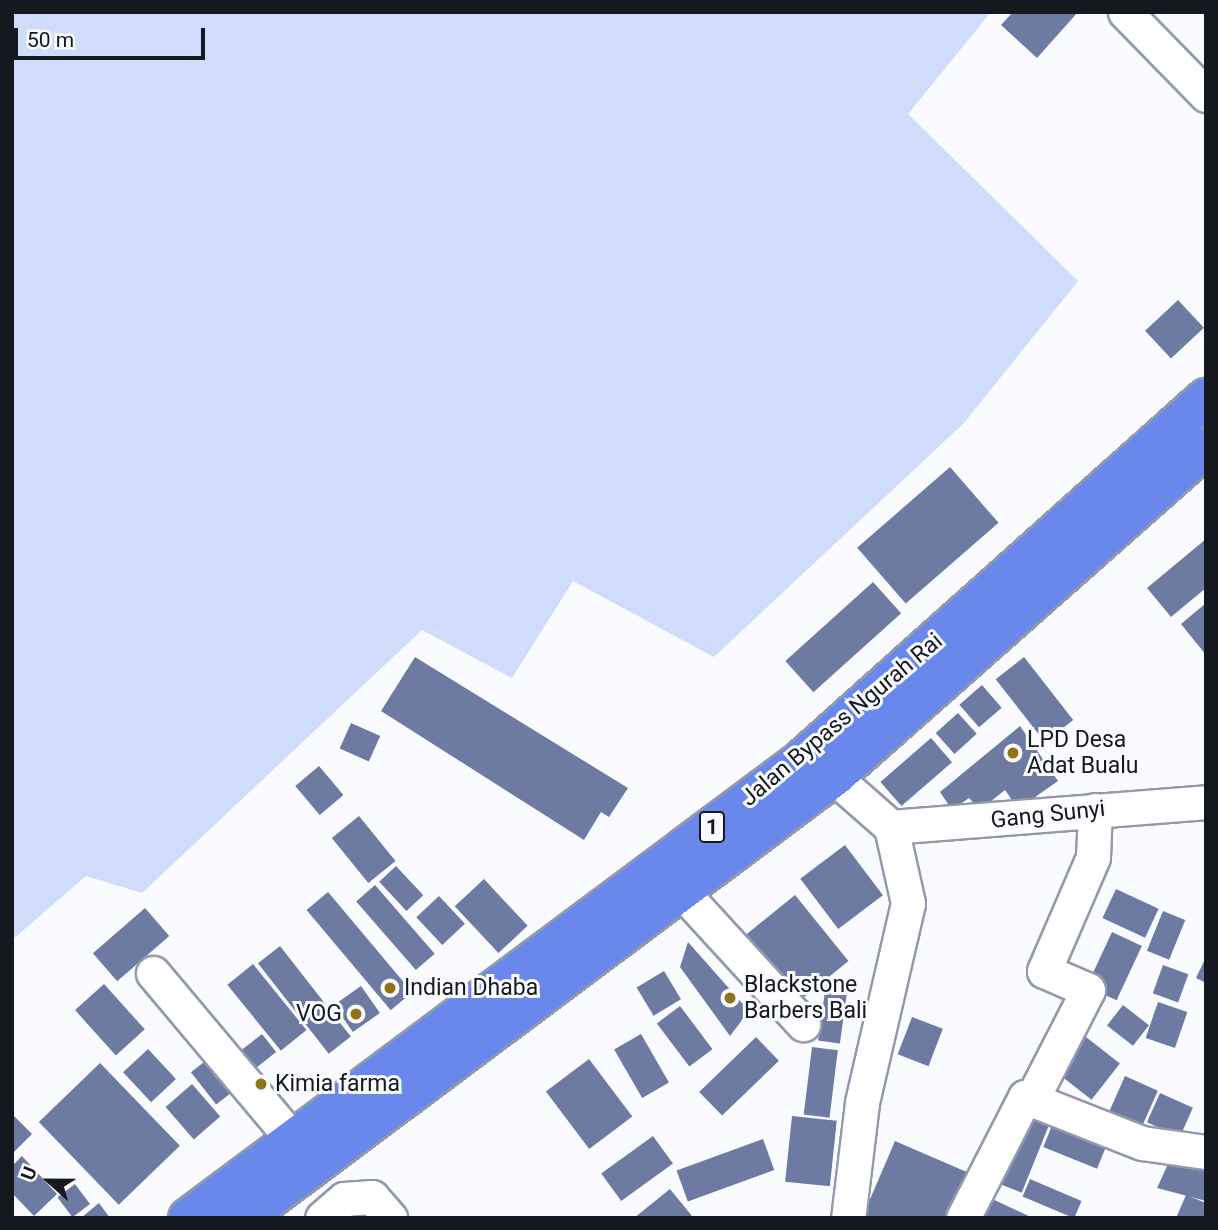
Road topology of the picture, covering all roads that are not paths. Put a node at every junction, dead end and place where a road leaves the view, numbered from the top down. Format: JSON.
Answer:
{"nodes":[{"id":1,"x":1125,"y":12,"type":"edge"},
{"id":2,"x":1206,"y":95,"type":"edge"},
{"id":3,"x":1206,"y":398,"type":"edge"},
{"id":4,"x":1206,"y":448,"type":"edge"},
{"id":5,"x":1085,"y":531,"type":"junction"},
{"id":6,"x":834,"y":777,"type":"junction"},
{"id":7,"x":1206,"y":802,"type":"edge"},
{"id":8,"x":1095,"y":810,"type":"junction"},
{"id":9,"x":891,"y":827,"type":"junction"},
{"id":10,"x":683,"y":893,"type":"junction"},
{"id":11,"x":153,"y":973,"type":"dead end"},
{"id":12,"x":803,"y":1024,"type":"dead end"},
{"id":13,"x":1033,"y":1097,"type":"junction"},
{"id":14,"x":293,"y":1140,"type":"junction"},
{"id":15,"x":1206,"y":1152,"type":"edge"},
{"id":16,"x":188,"y":1218,"type":"edge"},
{"id":17,"x":244,"y":1218,"type":"edge"},
{"id":18,"x":322,"y":1218,"type":"edge"},
{"id":19,"x":390,"y":1218,"type":"edge"},
{"id":20,"x":848,"y":1218,"type":"edge"},
{"id":21,"x":963,"y":1218,"type":"edge"}],
"edges":[{"from":1,"to":2,"type":"street"},
{"from":3,"to":5,"type":"highway","name":"Jalan Bypass Ngurah Rai","number":"1"},
{"from":4,"to":5,"type":"highway","name":"Jalan Bypass Ngurah Rai","number":"1"},
{"from":5,"to":6,"type":"highway","name":"Jalan Bypass Ngurah Rai","number":"1"},
{"from":5,"to":14,"type":"highway","name":"Jalan Bypass Ngurah Rai","number":"1"},
{"from":6,"to":9,"type":"street"},
{"from":6,"to":10,"type":"highway","name":"Jalan Bypass Ngurah Rai","number":"1"},
{"from":7,"to":8,"type":"street","name":"Gang Sunyi"},
{"from":8,"to":9,"type":"street","name":"Gang Sunyi"},
{"from":8,"to":13,"type":"street"},
{"from":9,"to":20,"type":"street"},
{"from":10,"to":12,"type":"street"},
{"from":10,"to":17,"type":"highway","name":"Jalan Bypass Ngurah Rai","number":"1"},
{"from":11,"to":14,"type":"street"},
{"from":13,"to":15,"type":"street"},
{"from":13,"to":21,"type":"street"},
{"from":14,"to":16,"type":"highway","name":"Jalan Bypass Ngurah Rai","number":"1"},
{"from":18,"to":19,"type":"street"}]}
